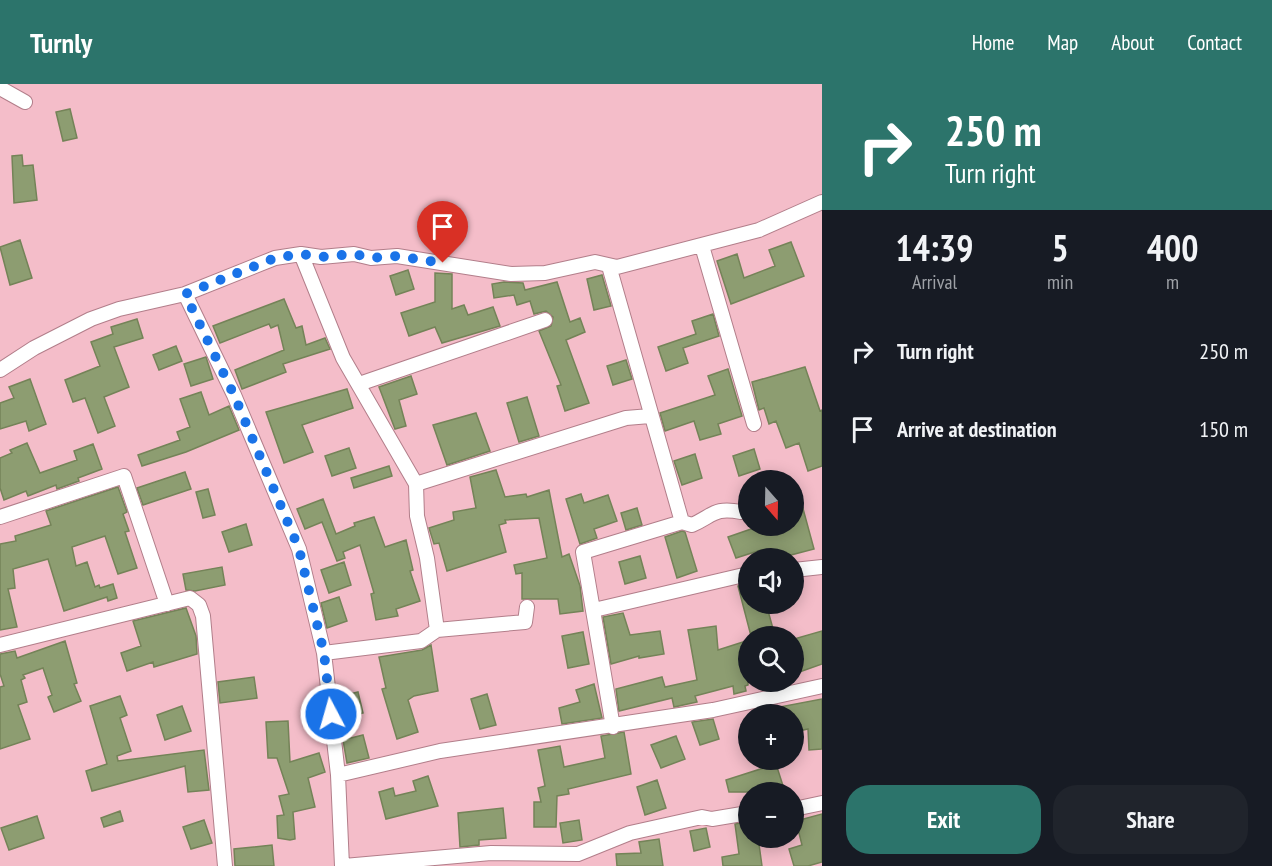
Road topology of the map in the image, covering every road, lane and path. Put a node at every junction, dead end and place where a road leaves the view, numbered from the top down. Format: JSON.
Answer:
{"nodes":[{"id":1,"x":0,"y":88,"type":"edge"},
{"id":2,"x":25,"y":102,"type":"dead end"},
{"id":3,"x":822,"y":202,"type":"edge"},
{"id":4,"x":702,"y":246,"type":"junction"},
{"id":5,"x":301,"y":254,"type":"junction"},
{"id":6,"x":609,"y":266,"type":"junction"},
{"id":7,"x":185,"y":294,"type":"junction"},
{"id":8,"x":545,"y":320,"type":"dead end"},
{"id":9,"x":0,"y":370,"type":"edge"},
{"id":10,"x":359,"y":384,"type":"junction"},
{"id":11,"x":651,"y":416,"type":"junction"},
{"id":12,"x":754,"y":424,"type":"dead end"},
{"id":13,"x":416,"y":484,"type":"junction"},
{"id":14,"x":738,"y":512,"type":"edge"},
{"id":15,"x":0,"y":516,"type":"edge"},
{"id":16,"x":682,"y":522,"type":"junction"},
{"id":17,"x":822,"y":567,"type":"edge"},
{"id":18,"x":804,"y":569,"type":"edge"},
{"id":19,"x":738,"y":575,"type":"edge"},
{"id":20,"x":167,"y":604,"type":"junction"},
{"id":21,"x":527,"y":607,"type":"dead end"},
{"id":22,"x":594,"y":609,"type":"junction"},
{"id":23,"x":437,"y":630,"type":"junction"},
{"id":24,"x":0,"y":645,"type":"edge"},
{"id":25,"x":324,"y":653,"type":"junction"},
{"id":26,"x":822,"y":686,"type":"edge"},
{"id":27,"x":613,"y":727,"type":"junction"},
{"id":28,"x":338,"y":775,"type":"junction"},
{"id":29,"x":822,"y":803,"type":"edge"},
{"id":30,"x":804,"y":807,"type":"edge"},
{"id":31,"x":738,"y":815,"type":"edge"},
{"id":32,"x":225,"y":866,"type":"edge"},
{"id":33,"x":343,"y":866,"type":"edge"}],
"edges":[{"from":1,"to":2,"type":"street"},
{"from":3,"to":4,"type":"street"},
{"from":4,"to":6,"type":"street"},
{"from":4,"to":12,"type":"street"},
{"from":5,"to":6,"type":"street"},
{"from":5,"to":7,"type":"street"},
{"from":5,"to":10,"type":"street"},
{"from":6,"to":11,"type":"street"},
{"from":7,"to":9,"type":"street"},
{"from":7,"to":25,"type":"street"},
{"from":8,"to":10,"type":"street"},
{"from":10,"to":13,"type":"street"},
{"from":11,"to":13,"type":"street"},
{"from":11,"to":16,"type":"street"},
{"from":13,"to":23,"type":"street"},
{"from":14,"to":16,"type":"street"},
{"from":15,"to":20,"type":"street"},
{"from":16,"to":22,"type":"street"},
{"from":17,"to":18,"type":"street"},
{"from":19,"to":22,"type":"street"},
{"from":20,"to":24,"type":"street"},
{"from":20,"to":32,"type":"street"},
{"from":21,"to":23,"type":"street"},
{"from":22,"to":27,"type":"street"},
{"from":23,"to":25,"type":"street"},
{"from":25,"to":28,"type":"street"},
{"from":26,"to":27,"type":"street"},
{"from":27,"to":28,"type":"street"},
{"from":28,"to":33,"type":"street"},
{"from":29,"to":30,"type":"street"},
{"from":31,"to":33,"type":"street"}]}
